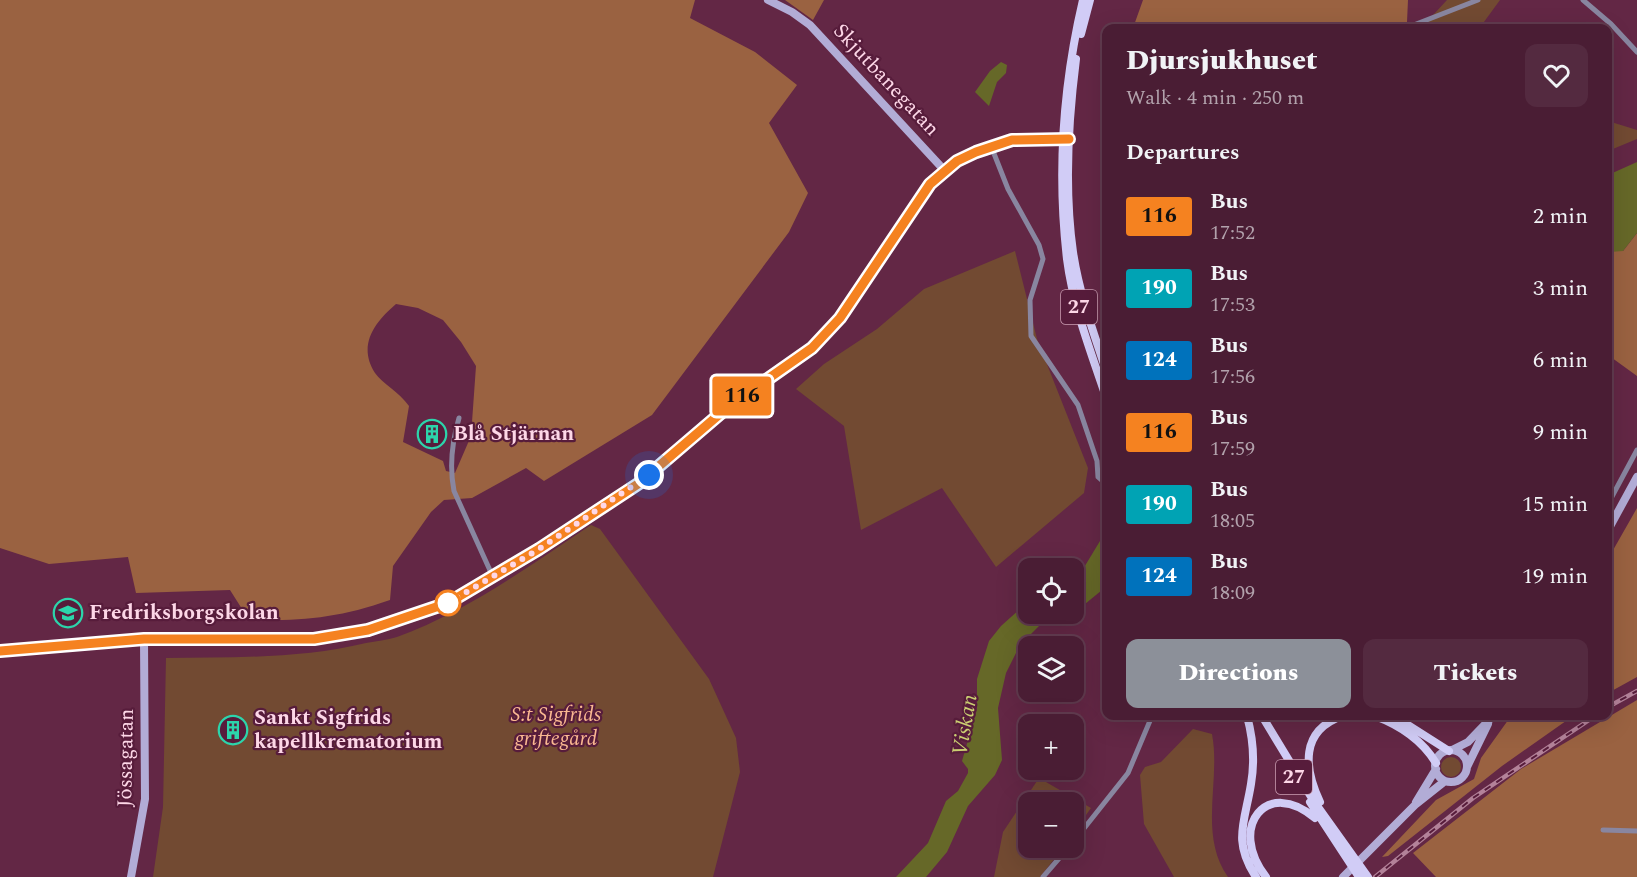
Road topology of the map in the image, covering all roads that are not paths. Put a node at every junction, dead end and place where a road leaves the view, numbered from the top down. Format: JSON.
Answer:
{"nodes":[{"id":1,"x":768,"y":0,"type":"edge"},
{"id":2,"x":1083,"y":0,"type":"edge"},
{"id":3,"x":1090,"y":0,"type":"edge"},
{"id":4,"x":1478,"y":0,"type":"edge"},
{"id":5,"x":1583,"y":0,"type":"edge"},
{"id":6,"x":1416,"y":24,"type":"edge"},
{"id":7,"x":1611,"y":24,"type":"edge"},
{"id":8,"x":1612,"y":25,"type":"edge"},
{"id":9,"x":1637,"y":52,"type":"edge"},
{"id":10,"x":1066,"y":139,"type":"junction"},
{"id":11,"x":991,"y":146,"type":"junction"},
{"id":12,"x":945,"y":171,"type":"junction"},
{"id":13,"x":1102,"y":358,"type":"edge"},
{"id":14,"x":1102,"y":385,"type":"edge"},
{"id":15,"x":459,"y":418,"type":"dead end"},
{"id":16,"x":1637,"y":450,"type":"edge"},
{"id":17,"x":1637,"y":477,"type":"edge"},
{"id":18,"x":1102,"y":481,"type":"edge"},
{"id":19,"x":1612,"y":497,"type":"edge"},
{"id":20,"x":1612,"y":523,"type":"edge"},
{"id":21,"x":493,"y":577,"type":"junction"},
{"id":22,"x":144,"y":639,"type":"junction"},
{"id":23,"x":0,"y":651,"type":"edge"},
{"id":24,"x":1150,"y":720,"type":"edge"},
{"id":25,"x":1248,"y":720,"type":"edge"},
{"id":26,"x":1258,"y":720,"type":"edge"},
{"id":27,"x":1264,"y":720,"type":"edge"},
{"id":28,"x":1333,"y":720,"type":"edge"},
{"id":29,"x":1383,"y":720,"type":"edge"},
{"id":30,"x":1401,"y":720,"type":"edge"},
{"id":31,"x":1490,"y":720,"type":"edge"},
{"id":32,"x":1490,"y":720,"type":"edge"},
{"id":33,"x":1451,"y":750,"type":"junction"},
{"id":34,"x":1436,"y":766,"type":"junction"},
{"id":35,"x":1467,"y":767,"type":"junction"},
{"id":36,"x":1445,"y":781,"type":"junction"},
{"id":37,"x":1416,"y":804,"type":"junction"},
{"id":38,"x":1320,"y":822,"type":"junction"},
{"id":39,"x":1084,"y":828,"type":"edge"},
{"id":40,"x":1603,"y":830,"type":"dead end"},
{"id":41,"x":1637,"y":831,"type":"edge"},
{"id":42,"x":1334,"y":832,"type":"junction"},
{"id":43,"x":1059,"y":858,"type":"edge"},
{"id":44,"x":131,"y":877,"type":"edge"},
{"id":45,"x":1043,"y":877,"type":"edge"},
{"id":46,"x":1256,"y":877,"type":"edge"},
{"id":47,"x":1266,"y":877,"type":"edge"},
{"id":48,"x":1343,"y":877,"type":"edge"},
{"id":49,"x":1359,"y":877,"type":"edge"},
{"id":50,"x":1368,"y":877,"type":"edge"}],
"edges":[{"from":1,"to":12,"type":"street","name":"Skjutbanegatan"},
{"from":2,"to":10,"type":"main road","number":"27"},
{"from":3,"to":10,"type":"main road","number":"27"},
{"from":4,"to":6,"type":"street"},
{"from":5,"to":7,"type":"street"},
{"from":8,"to":9,"type":"street"},
{"from":10,"to":11,"type":"street"},
{"from":10,"to":13,"type":"main road","number":"27"},
{"from":10,"to":14,"type":"main road","number":"27"},
{"from":11,"to":12,"type":"street"},
{"from":11,"to":18,"type":"street"},
{"from":12,"to":21,"type":"street"},
{"from":15,"to":21,"type":"street"},
{"from":16,"to":19,"type":"street"},
{"from":17,"to":20,"type":"street"},
{"from":21,"to":22,"type":"street"},
{"from":22,"to":23,"type":"street"},
{"from":22,"to":44,"type":"street","name":"Jössagatan"},
{"from":24,"to":39,"type":"street"},
{"from":25,"to":46,"type":"main road"},
{"from":26,"to":38,"type":"main road","number":"27"},
{"from":27,"to":42,"type":"main road","number":"27"},
{"from":28,"to":42,"type":"main road"},
{"from":29,"to":34,"type":"main road"},
{"from":30,"to":33,"type":"main road"},
{"from":31,"to":33,"type":"street"},
{"from":32,"to":35,"type":"street"},
{"from":33,"to":34,"type":"street"},
{"from":33,"to":35,"type":"street"},
{"from":34,"to":36,"type":"street"},
{"from":34,"to":37,"type":"street"},
{"from":35,"to":36,"type":"street"},
{"from":36,"to":37,"type":"street"},
{"from":37,"to":48,"type":"street"},
{"from":38,"to":42,"type":"main road","number":"27"},
{"from":38,"to":47,"type":"main road"},
{"from":40,"to":41,"type":"street"},
{"from":42,"to":49,"type":"main road","number":"27"},
{"from":42,"to":50,"type":"main road","number":"27"},
{"from":43,"to":45,"type":"street"}]}
